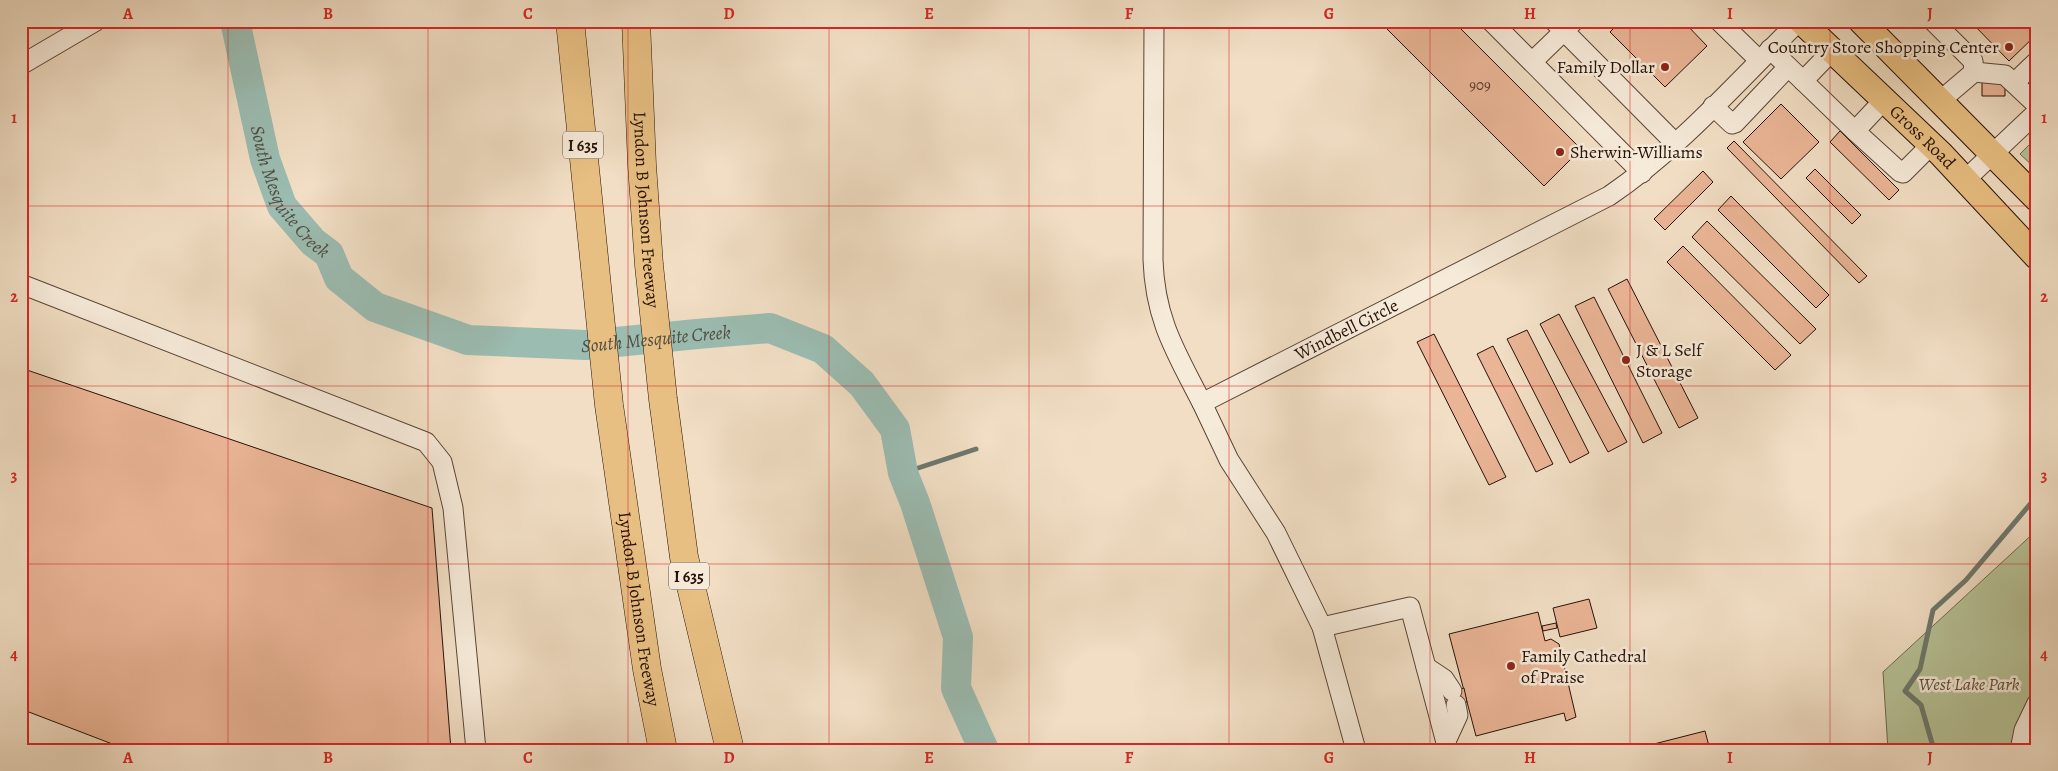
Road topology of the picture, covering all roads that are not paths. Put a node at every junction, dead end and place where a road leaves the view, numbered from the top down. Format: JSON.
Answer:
{"nodes":[{"id":1,"x":96,"y":21,"type":"edge"},
{"id":2,"x":570,"y":21,"type":"edge"},
{"id":3,"x":636,"y":21,"type":"edge"},
{"id":4,"x":1154,"y":21,"type":"edge"},
{"id":5,"x":1491,"y":21,"type":"edge"},
{"id":6,"x":1720,"y":21,"type":"edge"},
{"id":7,"x":1800,"y":21,"type":"edge"},
{"id":8,"x":1861,"y":21,"type":"edge"},
{"id":9,"x":1933,"y":21,"type":"edge"},
{"id":10,"x":1564,"y":24,"type":"edge"},
{"id":11,"x":1832,"y":51,"type":"junction"},
{"id":12,"x":1764,"y":55,"type":"junction"},
{"id":13,"x":2037,"y":61,"type":"edge"},
{"id":14,"x":1532,"y":62,"type":"junction"},
{"id":15,"x":21,"y":65,"type":"edge"},
{"id":16,"x":1788,"y":68,"type":"junction"},
{"id":17,"x":1974,"y":72,"type":"junction"},
{"id":18,"x":1803,"y":81,"type":"junction"},
{"id":19,"x":2014,"y":83,"type":"junction"},
{"id":20,"x":1884,"y":100,"type":"junction"},
{"id":21,"x":1940,"y":100,"type":"junction"},
{"id":22,"x":2037,"y":105,"type":"edge"},
{"id":23,"x":1714,"y":106,"type":"junction"},
{"id":24,"x":2037,"y":112,"type":"edge"},
{"id":25,"x":1855,"y":131,"type":"junction"},
{"id":26,"x":1675,"y":143,"type":"junction"},
{"id":27,"x":1931,"y":145,"type":"junction"},
{"id":28,"x":1993,"y":155,"type":"junction"},
{"id":29,"x":1642,"y":173,"type":"junction"},
{"id":30,"x":1966,"y":180,"type":"junction"},
{"id":31,"x":2037,"y":199,"type":"edge"},
{"id":32,"x":2037,"y":257,"type":"edge"},
{"id":33,"x":21,"y":284,"type":"edge"},
{"id":34,"x":1202,"y":404,"type":"junction"},
{"id":35,"x":1322,"y":627,"type":"junction"},
{"id":36,"x":1426,"y":667,"type":"junction"},
{"id":37,"x":2037,"y":704,"type":"edge"},
{"id":38,"x":1447,"y":746,"type":"edge"},
{"id":39,"x":476,"y":750,"type":"edge"},
{"id":40,"x":663,"y":750,"type":"edge"},
{"id":41,"x":730,"y":750,"type":"edge"},
{"id":42,"x":1356,"y":750,"type":"edge"},
{"id":43,"x":2020,"y":750,"type":"edge"}],
"edges":[{"from":1,"to":15,"type":"street"},
{"from":2,"to":40,"type":"highway","name":"Lyndon B Johnson Freeway","number":"I 635"},
{"from":3,"to":41,"type":"highway","name":"Lyndon B Johnson Freeway","number":"I 635"},
{"from":4,"to":34,"type":"street"},
{"from":5,"to":14,"type":"street"},
{"from":6,"to":12,"type":"street"},
{"from":7,"to":11,"type":"main road","name":"Gross Road"},
{"from":7,"to":12,"type":"street","name":"Windbell Circle"},
{"from":8,"to":21,"type":"main road"},
{"from":9,"to":17,"type":"street"},
{"from":10,"to":14,"type":"street"},
{"from":10,"to":26,"type":"street"},
{"from":11,"to":18,"type":"street"},
{"from":11,"to":20,"type":"main road","name":"Gross Road"},
{"from":12,"to":16,"type":"street"},
{"from":12,"to":23,"type":"street","name":"Windbell Circle"},
{"from":13,"to":19,"type":"street"},
{"from":14,"to":29,"type":"street"},
{"from":16,"to":18,"type":"street"},
{"from":16,"to":23,"type":"street"},
{"from":17,"to":19,"type":"street"},
{"from":17,"to":21,"type":"street"},
{"from":18,"to":25,"type":"street"},
{"from":19,"to":22,"type":"street"},
{"from":20,"to":25,"type":"street"},
{"from":20,"to":27,"type":"main road","name":"Gross Road"},
{"from":21,"to":28,"type":"main road"},
{"from":23,"to":26,"type":"street","name":"Windbell Circle"},
{"from":24,"to":28,"type":"street"},
{"from":25,"to":27,"type":"street"},
{"from":26,"to":29,"type":"street","name":"Windbell Circle"},
{"from":27,"to":30,"type":"main road","name":"Gross Road"},
{"from":28,"to":30,"type":"street"},
{"from":28,"to":31,"type":"main road"},
{"from":29,"to":34,"type":"street","name":"Windbell Circle"},
{"from":30,"to":32,"type":"main road","name":"Gross Road"},
{"from":33,"to":39,"type":"street"},
{"from":34,"to":35,"type":"street"},
{"from":35,"to":36,"type":"street"},
{"from":35,"to":42,"type":"street"},
{"from":36,"to":38,"type":"street"},
{"from":36,"to":38,"type":"street"},
{"from":37,"to":43,"type":"street"}]}
